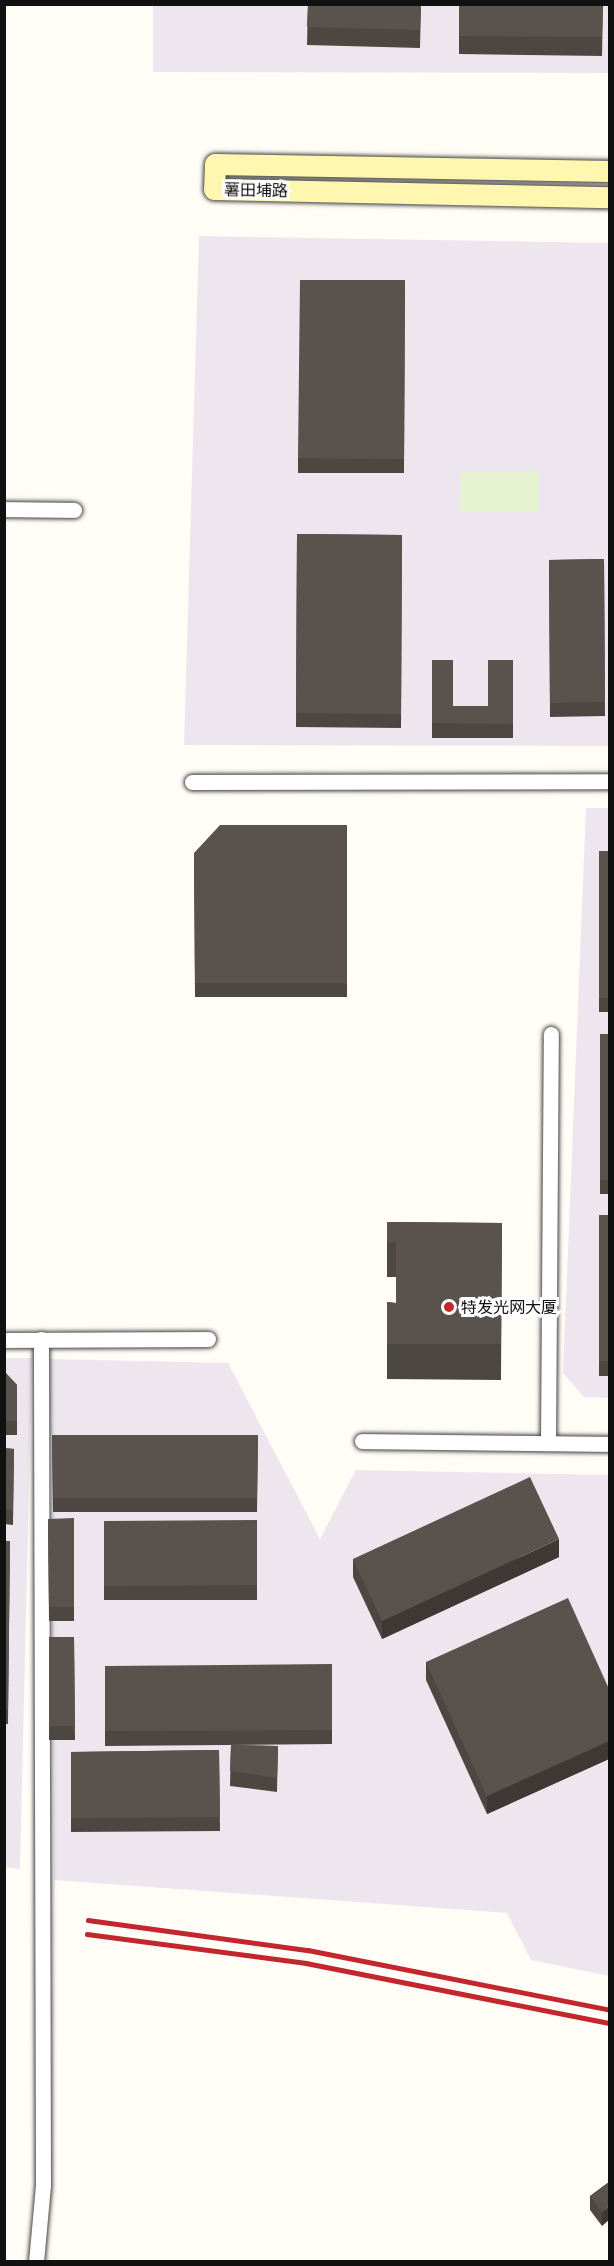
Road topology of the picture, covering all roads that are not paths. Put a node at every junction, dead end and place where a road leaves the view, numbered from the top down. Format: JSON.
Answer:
{"nodes":[{"id":1,"x":609,"y":171,"type":"edge"},
{"id":2,"x":609,"y":197,"type":"edge"},
{"id":3,"x":4,"y":509,"type":"edge"},
{"id":4,"x":74,"y":510,"type":"dead end"},
{"id":5,"x":609,"y":781,"type":"edge"},
{"id":6,"x":192,"y":782,"type":"dead end"},
{"id":7,"x":552,"y":1034,"type":"dead end"},
{"id":8,"x":41,"y":1339,"type":"junction"},
{"id":9,"x":208,"y":1339,"type":"dead end"},
{"id":10,"x":4,"y":1340,"type":"edge"},
{"id":11,"x":362,"y":1440,"type":"dead end"},
{"id":12,"x":548,"y":1443,"type":"junction"},
{"id":13,"x":609,"y":1444,"type":"edge"},
{"id":14,"x":36,"y":2262,"type":"edge"}],
"edges":[{"from":1,"to":2,"type":"street","name":"薯田埔路"},
{"from":3,"to":4,"type":"street"},
{"from":5,"to":6,"type":"street"},
{"from":7,"to":12,"type":"street"},
{"from":8,"to":9,"type":"street"},
{"from":8,"to":10,"type":"street"},
{"from":8,"to":14,"type":"street"},
{"from":11,"to":12,"type":"street"},
{"from":12,"to":13,"type":"street"}]}
